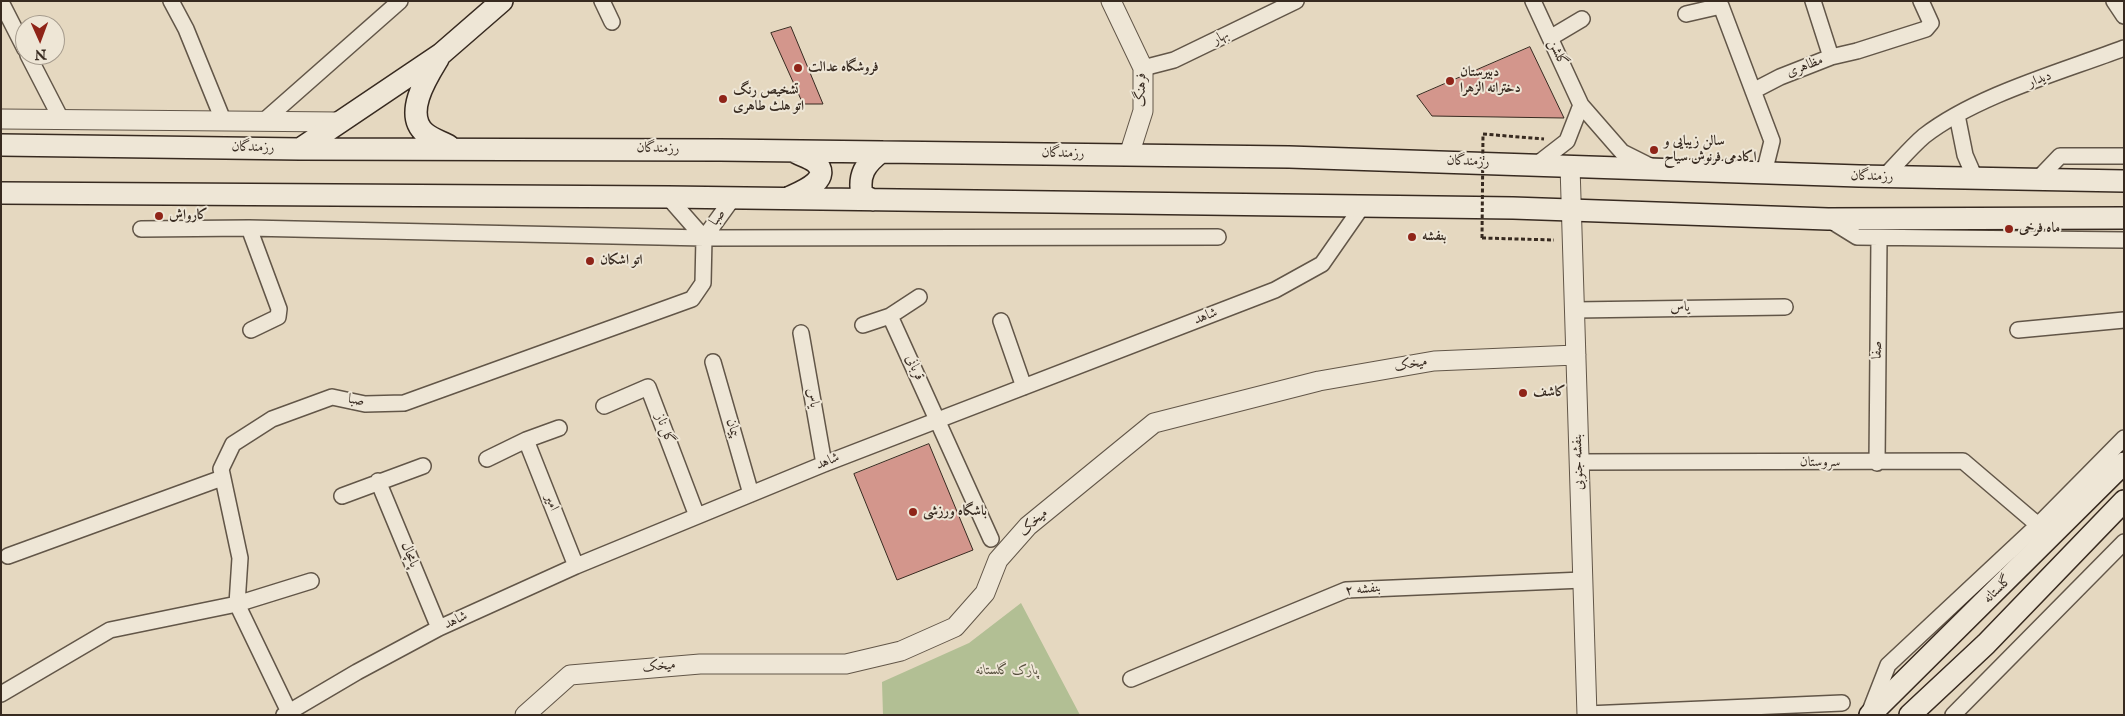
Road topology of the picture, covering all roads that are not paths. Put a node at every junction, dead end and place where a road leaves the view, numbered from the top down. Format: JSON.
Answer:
{"nodes":[{"id":1,"x":171,"y":1,"type":"edge"},
{"id":2,"x":400,"y":1,"type":"edge"},
{"id":3,"x":502,"y":1,"type":"edge"},
{"id":4,"x":602,"y":1,"type":"edge"},
{"id":5,"x":1110,"y":1,"type":"edge"},
{"id":6,"x":1296,"y":1,"type":"edge"},
{"id":7,"x":1533,"y":1,"type":"edge"},
{"id":8,"x":1814,"y":1,"type":"edge"},
{"id":9,"x":1921,"y":1,"type":"edge"},
{"id":10,"x":2114,"y":1,"type":"edge"},
{"id":11,"x":1,"y":2,"type":"edge"},
{"id":12,"x":1686,"y":14,"type":"dead end"},
{"id":13,"x":2124,"y":16,"type":"edge"},
{"id":14,"x":1582,"y":19,"type":"dead end"},
{"id":15,"x":612,"y":22,"type":"dead end"},
{"id":16,"x":15,"y":29,"type":"edge"},
{"id":17,"x":1550,"y":38,"type":"junction"},
{"id":18,"x":2124,"y":48,"type":"edge"},
{"id":19,"x":441,"y":54,"type":"junction"},
{"id":20,"x":1831,"y":57,"type":"junction"},
{"id":21,"x":33,"y":65,"type":"edge"},
{"id":22,"x":1143,"y":68,"type":"junction"},
{"id":23,"x":1753,"y":91,"type":"junction"},
{"id":24,"x":1581,"y":105,"type":"junction"},
{"id":25,"x":1957,"y":115,"type":"junction"},
{"id":26,"x":1,"y":119,"type":"edge"},
{"id":27,"x":61,"y":119,"type":"junction"},
{"id":28,"x":224,"y":120,"type":"junction"},
{"id":29,"x":265,"y":120,"type":"junction"},
{"id":30,"x":339,"y":122,"type":"junction"},
{"id":31,"x":1,"y":145,"type":"edge"},
{"id":32,"x":452,"y":148,"type":"junction"},
{"id":33,"x":300,"y":149,"type":"junction"},
{"id":34,"x":792,"y":150,"type":"junction"},
{"id":35,"x":881,"y":152,"type":"junction"},
{"id":36,"x":1129,"y":155,"type":"junction"},
{"id":37,"x":2124,"y":156,"type":"edge"},
{"id":38,"x":1536,"y":165,"type":"junction"},
{"id":39,"x":1570,"y":166,"type":"junction"},
{"id":40,"x":1655,"y":169,"type":"junction"},
{"id":41,"x":1764,"y":173,"type":"junction"},
{"id":42,"x":1884,"y":177,"type":"junction"},
{"id":43,"x":1975,"y":178,"type":"junction"},
{"id":44,"x":2038,"y":180,"type":"junction"},
{"id":45,"x":2124,"y":181,"type":"edge"},
{"id":46,"x":1,"y":193,"type":"edge"},
{"id":47,"x":668,"y":197,"type":"junction"},
{"id":48,"x":733,"y":198,"type":"junction"},
{"id":49,"x":785,"y":199,"type":"junction"},
{"id":50,"x":873,"y":200,"type":"junction"},
{"id":51,"x":1361,"y":208,"type":"junction"},
{"id":52,"x":1572,"y":210,"type":"junction"},
{"id":53,"x":2124,"y":218,"type":"edge"},
{"id":54,"x":1828,"y":219,"type":"junction"},
{"id":55,"x":249,"y":228,"type":"junction"},
{"id":56,"x":141,"y":229,"type":"dead end"},
{"id":57,"x":1218,"y":237,"type":"dead end"},
{"id":58,"x":704,"y":238,"type":"junction"},
{"id":59,"x":1879,"y":238,"type":"junction"},
{"id":60,"x":2124,"y":240,"type":"edge"},
{"id":61,"x":919,"y":298,"type":"dead end"},
{"id":62,"x":1784,"y":306,"type":"dead end"},
{"id":63,"x":1575,"y":310,"type":"junction"},
{"id":64,"x":890,"y":316,"type":"junction"},
{"id":65,"x":2124,"y":320,"type":"edge"},
{"id":66,"x":1001,"y":321,"type":"dead end"},
{"id":67,"x":863,"y":325,"type":"dead end"},
{"id":68,"x":251,"y":330,"type":"dead end"},
{"id":69,"x":2018,"y":330,"type":"dead end"},
{"id":70,"x":801,"y":333,"type":"dead end"},
{"id":71,"x":1576,"y":355,"type":"junction"},
{"id":72,"x":713,"y":362,"type":"dead end"},
{"id":73,"x":1024,"y":387,"type":"junction"},
{"id":74,"x":604,"y":406,"type":"dead end"},
{"id":75,"x":938,"y":420,"type":"junction"},
{"id":76,"x":559,"y":428,"type":"dead end"},
{"id":77,"x":2124,"y":438,"type":"edge"},
{"id":78,"x":526,"y":440,"type":"junction"},
{"id":79,"x":487,"y":459,"type":"dead end"},
{"id":80,"x":1579,"y":462,"type":"junction"},
{"id":81,"x":1877,"y":463,"type":"junction"},
{"id":82,"x":2124,"y":463,"type":"edge"},
{"id":83,"x":824,"y":464,"type":"junction"},
{"id":84,"x":423,"y":466,"type":"dead end"},
{"id":85,"x":222,"y":478,"type":"junction"},
{"id":86,"x":378,"y":481,"type":"junction"},
{"id":87,"x":751,"y":494,"type":"junction"},
{"id":88,"x":342,"y":496,"type":"dead end"},
{"id":89,"x":2124,"y":501,"type":"edge"},
{"id":90,"x":697,"y":516,"type":"junction"},
{"id":91,"x":2038,"y":525,"type":"junction"},
{"id":92,"x":991,"y":539,"type":"dead end"},
{"id":93,"x":2124,"y":542,"type":"edge"},
{"id":94,"x":8,"y":556,"type":"dead end"},
{"id":95,"x":576,"y":566,"type":"junction"},
{"id":96,"x":1583,"y":580,"type":"junction"},
{"id":97,"x":311,"y":581,"type":"dead end"},
{"id":98,"x":237,"y":604,"type":"junction"},
{"id":99,"x":439,"y":628,"type":"junction"},
{"id":100,"x":1131,"y":679,"type":"dead end"},
{"id":101,"x":1,"y":694,"type":"edge"},
{"id":102,"x":1842,"y":703,"type":"dead end"},
{"id":103,"x":286,"y":713,"type":"edge"},
{"id":104,"x":1587,"y":714,"type":"edge"},
{"id":105,"x":525,"y":715,"type":"edge"},
{"id":106,"x":1870,"y":715,"type":"edge"},
{"id":107,"x":1910,"y":715,"type":"edge"},
{"id":108,"x":1954,"y":715,"type":"edge"}],
"edges":[{"from":1,"to":28,"type":"street"},
{"from":2,"to":29,"type":"street"},
{"from":3,"to":19,"type":"main road"},
{"from":4,"to":15,"type":"street"},
{"from":5,"to":22,"type":"street","name":"فرهنگ"},
{"from":6,"to":22,"type":"street","name":"بهار"},
{"from":7,"to":17,"type":"street","name":"گلشن"},
{"from":8,"to":20,"type":"street","name":"مظاهری"},
{"from":9,"to":20,"type":"street"},
{"from":10,"to":13,"type":"street"},
{"from":11,"to":16,"type":"street"},
{"from":12,"to":23,"type":"street"},
{"from":14,"to":17,"type":"street"},
{"from":17,"to":24,"type":"street","name":"گلشن"},
{"from":18,"to":25,"type":"street","name":"دیدار"},
{"from":19,"to":30,"type":"main road"},
{"from":19,"to":32,"type":"main road"},
{"from":20,"to":23,"type":"street","name":"مظاهری"},
{"from":21,"to":27,"type":"street"},
{"from":22,"to":36,"type":"street","name":"فرهنگ"},
{"from":23,"to":41,"type":"street"},
{"from":24,"to":38,"type":"street"},
{"from":24,"to":40,"type":"street","name":"گلشن"},
{"from":25,"to":42,"type":"street","name":"دیدار"},
{"from":25,"to":43,"type":"street"},
{"from":26,"to":27,"type":"street"},
{"from":27,"to":28,"type":"street"},
{"from":28,"to":29,"type":"street"},
{"from":29,"to":30,"type":"street"},
{"from":30,"to":33,"type":"main road"},
{"from":31,"to":33,"type":"main road","name":"رزمندگان"},
{"from":32,"to":33,"type":"main road","name":"رزمندگان"},
{"from":32,"to":34,"type":"main road","name":"رزمندگان"},
{"from":34,"to":35,"type":"main road","name":"رزمندگان"},
{"from":34,"to":49,"type":"main road"},
{"from":35,"to":36,"type":"main road","name":"رزمندگان"},
{"from":35,"to":50,"type":"main road"},
{"from":36,"to":38,"type":"main road","name":"رزمندگان"},
{"from":37,"to":44,"type":"street"},
{"from":38,"to":39,"type":"main road","name":"رزمندگان"},
{"from":39,"to":40,"type":"main road","name":"رزمندگان"},
{"from":39,"to":52,"type":"street","name":"بنفشه جنوبی"},
{"from":40,"to":41,"type":"main road","name":"رزمندگان"},
{"from":41,"to":42,"type":"main road","name":"رزمندگان"},
{"from":42,"to":43,"type":"main road","name":"رزمندگان"},
{"from":43,"to":44,"type":"main road","name":"رزمندگان"},
{"from":44,"to":45,"type":"main road","name":"رزمندگان"},
{"from":46,"to":47,"type":"main road"},
{"from":47,"to":48,"type":"main road"},
{"from":47,"to":58,"type":"street","name":"صبا"},
{"from":48,"to":49,"type":"main road"},
{"from":48,"to":58,"type":"street","name":"صبا"},
{"from":49,"to":50,"type":"main road"},
{"from":50,"to":51,"type":"main road"},
{"from":51,"to":52,"type":"main road"},
{"from":51,"to":73,"type":"street","name":"شاهد"},
{"from":52,"to":54,"type":"main road"},
{"from":52,"to":63,"type":"street","name":"بنفشه جنوبی"},
{"from":53,"to":54,"type":"main road"},
{"from":54,"to":59,"type":"street"},
{"from":55,"to":56,"type":"street"},
{"from":55,"to":58,"type":"street"},
{"from":55,"to":68,"type":"street"},
{"from":57,"to":58,"type":"street"},
{"from":58,"to":85,"type":"street","name":"صبا"},
{"from":59,"to":60,"type":"street"},
{"from":59,"to":81,"type":"street","name":"صفا"},
{"from":61,"to":64,"type":"street"},
{"from":62,"to":63,"type":"street","name":"یاس"},
{"from":63,"to":71,"type":"street","name":"بنفشه جنوبی"},
{"from":64,"to":67,"type":"street"},
{"from":64,"to":75,"type":"street","name":"قربانی"},
{"from":65,"to":69,"type":"street"},
{"from":66,"to":73,"type":"street"},
{"from":70,"to":83,"type":"street","name":"یاس"},
{"from":71,"to":80,"type":"street","name":"بنفشه جنوبی"},
{"from":71,"to":105,"type":"street","name":"میخک"},
{"from":72,"to":87,"type":"street","name":"پیمان"},
{"from":73,"to":75,"type":"street","name":"شاهد"},
{"from":74,"to":90,"type":"street","name":"گل ناز"},
{"from":75,"to":83,"type":"street","name":"شاهد"},
{"from":75,"to":92,"type":"street","name":"قربانی"},
{"from":76,"to":78,"type":"street"},
{"from":77,"to":91,"type":"street"},
{"from":78,"to":79,"type":"street"},
{"from":78,"to":95,"type":"street","name":"امیر"},
{"from":80,"to":81,"type":"street","name":"سروستان"},
{"from":80,"to":96,"type":"street","name":"بنفشه جنوبی"},
{"from":81,"to":91,"type":"street","name":"سروستان"},
{"from":82,"to":106,"type":"main road","name":"گلستانه"},
{"from":83,"to":87,"type":"street","name":"شاهد"},
{"from":84,"to":86,"type":"street"},
{"from":85,"to":94,"type":"street"},
{"from":85,"to":98,"type":"street","name":"صبا"},
{"from":86,"to":88,"type":"street"},
{"from":86,"to":99,"type":"street","name":"پامچال"},
{"from":87,"to":90,"type":"street","name":"شاهد"},
{"from":89,"to":107,"type":"main road","name":"گلستانه"},
{"from":90,"to":95,"type":"street","name":"شاهد"},
{"from":91,"to":106,"type":"street"},
{"from":93,"to":108,"type":"street"},
{"from":95,"to":99,"type":"street","name":"شاهد"},
{"from":96,"to":100,"type":"street","name":"بنفشه ۲"},
{"from":96,"to":104,"type":"street","name":"بنفشه جنوبی"},
{"from":97,"to":98,"type":"street"},
{"from":98,"to":101,"type":"street"},
{"from":98,"to":103,"type":"street","name":"صبا"},
{"from":99,"to":103,"type":"street","name":"شاهد"},
{"from":102,"to":104,"type":"street"}]}
